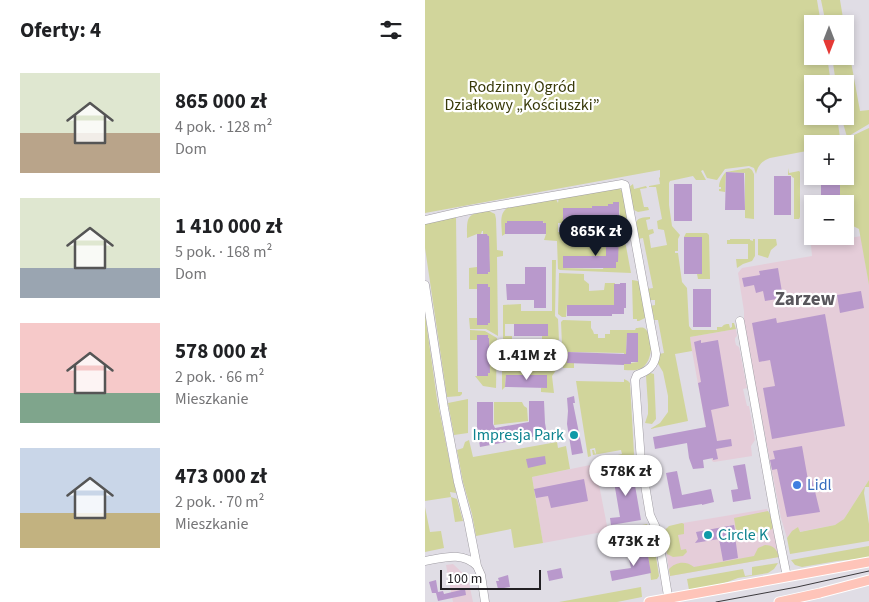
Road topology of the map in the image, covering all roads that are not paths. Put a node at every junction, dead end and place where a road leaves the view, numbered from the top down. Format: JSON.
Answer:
{"nodes":[{"id":1,"x":425,"y":220,"type":"edge"},
{"id":2,"x":425,"y":285,"type":"edge"},
{"id":3,"x":740,"y":321,"type":"dead end"},
{"id":4,"x":425,"y":561,"type":"edge"},
{"id":5,"x":869,"y":562,"type":"edge"},
{"id":6,"x":477,"y":566,"type":"junction"},
{"id":7,"x":787,"y":577,"type":"junction"},
{"id":8,"x":869,"y":580,"type":"edge"},
{"id":9,"x":669,"y":600,"type":"edge"},
{"id":10,"x":485,"y":602,"type":"edge"},
{"id":11,"x":649,"y":602,"type":"edge"},
{"id":12,"x":779,"y":602,"type":"edge"}],
"edges":[{"from":1,"to":9,"type":"street"},
{"from":2,"to":6,"type":"street"},
{"from":3,"to":7,"type":"street"},
{"from":4,"to":6,"type":"street"},
{"from":5,"to":7,"type":"main road"},
{"from":6,"to":10,"type":"street"},
{"from":7,"to":9,"type":"main road"},
{"from":8,"to":12,"type":"main road"},
{"from":9,"to":11,"type":"main road"}]}
